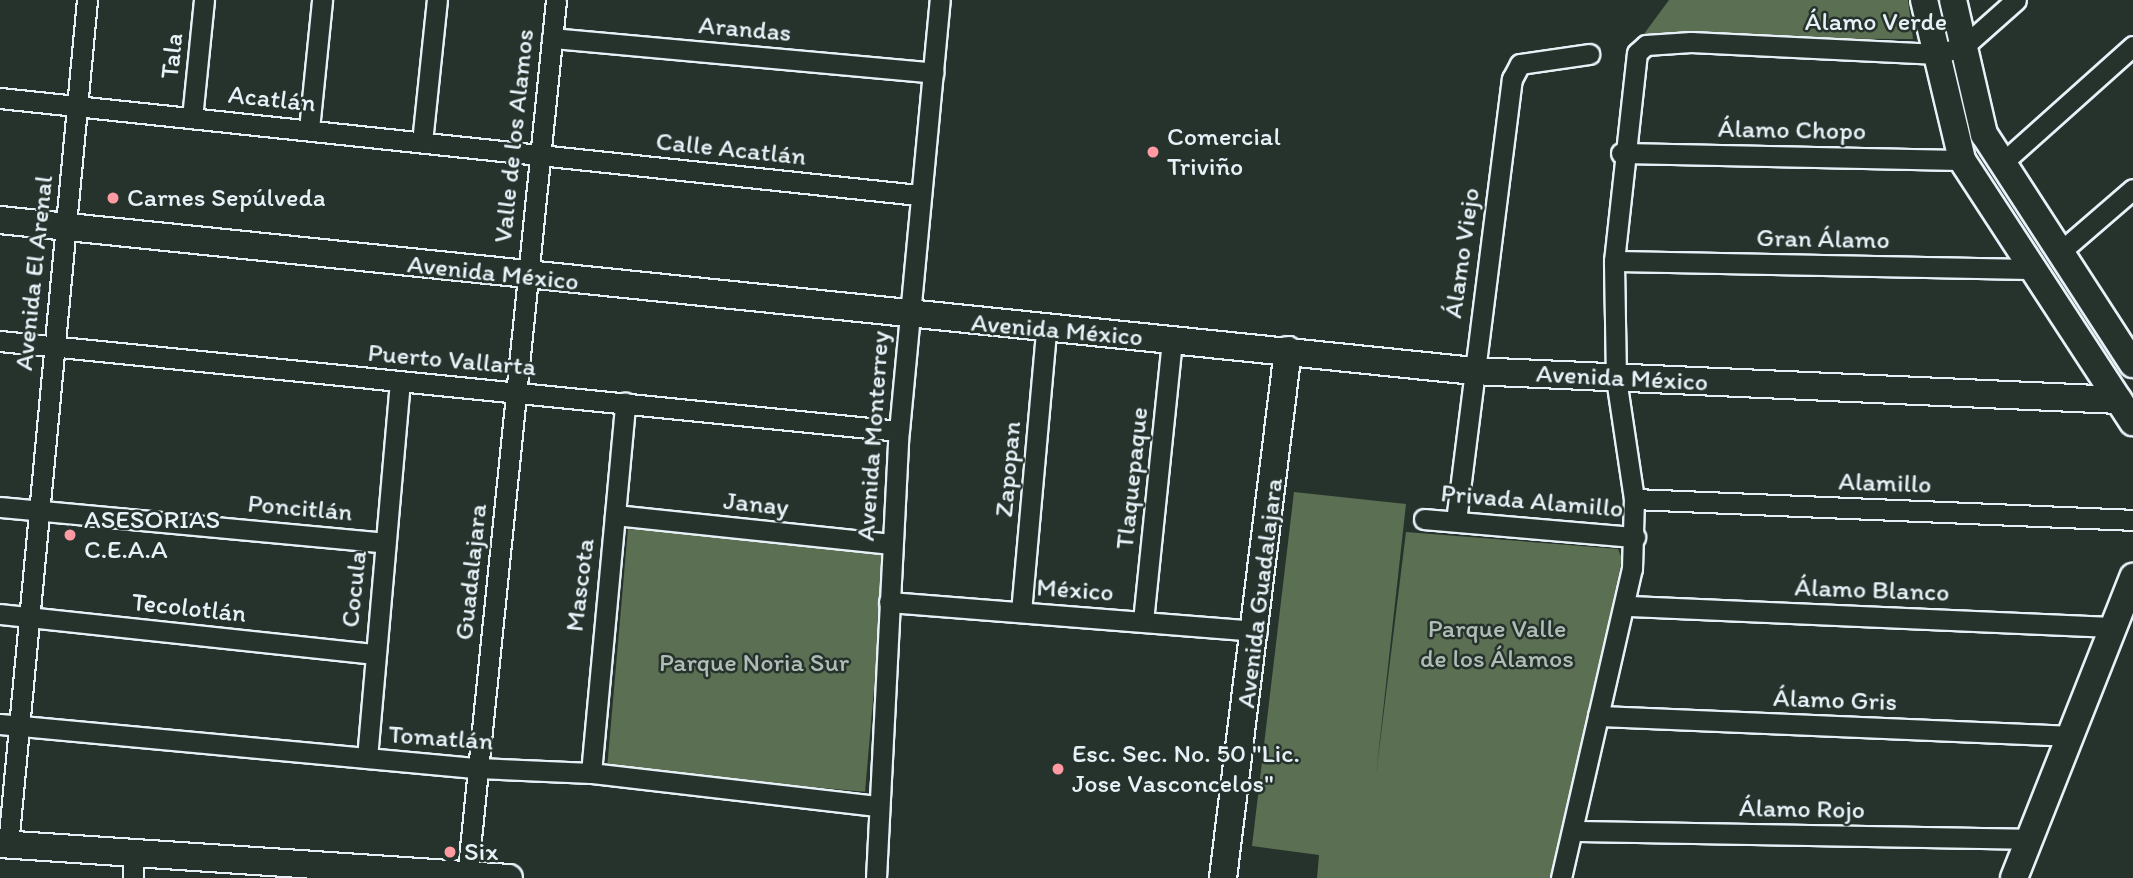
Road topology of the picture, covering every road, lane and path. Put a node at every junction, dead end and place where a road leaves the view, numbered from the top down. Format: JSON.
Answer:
{"nodes":[{"id":1,"x":86,"y":0,"type":"edge"},
{"id":2,"x":204,"y":0,"type":"edge"},
{"id":3,"x":322,"y":0,"type":"edge"},
{"id":4,"x":437,"y":0,"type":"edge"},
{"id":5,"x":556,"y":0,"type":"edge"},
{"id":6,"x":940,"y":0,"type":"edge"},
{"id":7,"x":1924,"y":0,"type":"edge"},
{"id":8,"x":1953,"y":0,"type":"edge"},
{"id":9,"x":2016,"y":0,"type":"edge"},
{"id":10,"x":552,"y":38,"type":"junction"},
{"id":11,"x":2133,"y":46,"type":"edge"},
{"id":12,"x":1962,"y":48,"type":"junction"},
{"id":13,"x":1589,"y":54,"type":"dead end"},
{"id":14,"x":1933,"y":54,"type":"junction"},
{"id":15,"x":933,"y":73,"type":"junction"},
{"id":16,"x":0,"y":98,"type":"edge"},
{"id":17,"x":78,"y":104,"type":"junction"},
{"id":18,"x":192,"y":118,"type":"junction"},
{"id":19,"x":309,"y":129,"type":"junction"},
{"id":20,"x":422,"y":142,"type":"junction"},
{"id":21,"x":1621,"y":153,"type":"junction"},
{"id":22,"x":538,"y":155,"type":"junction"},
{"id":23,"x":1962,"y":160,"type":"junction"},
{"id":24,"x":2001,"y":164,"type":"junction"},
{"id":25,"x":2133,"y":189,"type":"edge"},
{"id":26,"x":918,"y":195,"type":"junction"},
{"id":27,"x":0,"y":220,"type":"edge"},
{"id":28,"x":67,"y":226,"type":"junction"},
{"id":29,"x":2060,"y":252,"type":"junction"},
{"id":30,"x":1614,"y":261,"type":"junction"},
{"id":31,"x":2032,"y":269,"type":"junction"},
{"id":32,"x":525,"y":277,"type":"junction"},
{"id":33,"x":908,"y":316,"type":"junction"},
{"id":34,"x":1046,"y":331,"type":"junction"},
{"id":35,"x":1172,"y":340,"type":"junction"},
{"id":36,"x":0,"y":341,"type":"edge"},
{"id":37,"x":53,"y":346,"type":"junction"},
{"id":38,"x":1237,"y":346,"type":"junction"},
{"id":39,"x":2129,"y":349,"type":"edge"},
{"id":40,"x":1288,"y":350,"type":"junction"},
{"id":41,"x":1473,"y":371,"type":"junction"},
{"id":42,"x":1616,"y":378,"type":"junction"},
{"id":43,"x":400,"y":383,"type":"junction"},
{"id":44,"x":516,"y":392,"type":"junction"},
{"id":45,"x":2118,"y":400,"type":"junction"},
{"id":46,"x":625,"y":403,"type":"junction"},
{"id":47,"x":1281,"y":409,"type":"junction"},
{"id":48,"x":2133,"y":422,"type":"edge"},
{"id":49,"x":899,"y":430,"type":"junction"},
{"id":50,"x":1634,"y":499,"type":"junction"},
{"id":51,"x":0,"y":507,"type":"edge"},
{"id":52,"x":35,"y":510,"type":"junction"},
{"id":53,"x":615,"y":515,"type":"junction"},
{"id":54,"x":1424,"y":519,"type":"dead end"},
{"id":55,"x":2133,"y":520,"type":"edge"},
{"id":56,"x":1456,"y":521,"type":"junction"},
{"id":57,"x":1635,"y":537,"type":"junction"},
{"id":58,"x":386,"y":543,"type":"junction"},
{"id":59,"x":891,"y":544,"type":"junction"},
{"id":60,"x":2133,"y":577,"type":"edge"},
{"id":61,"x":889,"y":602,"type":"junction"},
{"id":62,"x":1628,"y":606,"type":"junction"},
{"id":63,"x":1021,"y":612,"type":"junction"},
{"id":64,"x":0,"y":614,"type":"edge"},
{"id":65,"x":26,"y":616,"type":"junction"},
{"id":66,"x":1143,"y":621,"type":"junction"},
{"id":67,"x":2114,"y":627,"type":"junction"},
{"id":68,"x":1257,"y":631,"type":"junction"},
{"id":69,"x":373,"y":654,"type":"junction"},
{"id":70,"x":1598,"y":716,"type":"junction"},
{"id":71,"x":10,"y":724,"type":"edge"},
{"id":72,"x":2070,"y":736,"type":"junction"},
{"id":73,"x":367,"y":758,"type":"junction"},
{"id":74,"x":477,"y":768,"type":"junction"},
{"id":75,"x":591,"y":772,"type":"junction"},
{"id":76,"x":878,"y":806,"type":"junction"},
{"id":77,"x":1574,"y":831,"type":"junction"},
{"id":78,"x":2029,"y":839,"type":"junction"},
{"id":79,"x":4,"y":845,"type":"edge"},
{"id":80,"x":133,"y":867,"type":"edge"},
{"id":81,"x":467,"y":876,"type":"edge"},
{"id":82,"x":509,"y":878,"type":"edge"},
{"id":83,"x":876,"y":878,"type":"edge"},
{"id":84,"x":1223,"y":878,"type":"edge"},
{"id":85,"x":1561,"y":878,"type":"edge"},
{"id":86,"x":2014,"y":878,"type":"edge"}],
"edges":[{"from":1,"to":17,"type":"street","name":"Avenida El Arenal"},
{"from":2,"to":18,"type":"street","name":"Tala"},
{"from":3,"to":19,"type":"street"},
{"from":4,"to":20,"type":"street"},
{"from":5,"to":10,"type":"street","name":"Valle de los Alamos"},
{"from":6,"to":15,"type":"street","name":"Avenida Monterrey"},
{"from":7,"to":14,"type":"street"},
{"from":8,"to":12,"type":"street"},
{"from":9,"to":12,"type":"street","name":"Álamo Verde"},
{"from":10,"to":15,"type":"street","name":"Arandas"},
{"from":10,"to":22,"type":"street","name":"Valle de los Alamos"},
{"from":11,"to":24,"type":"street"},
{"from":12,"to":14,"type":"street","name":"Álamo Verde"},
{"from":12,"to":24,"type":"street"},
{"from":13,"to":41,"type":"street","name":"Álamo Viejo"},
{"from":14,"to":21,"type":"street","name":"Álamo Verde"},
{"from":14,"to":23,"type":"street"},
{"from":15,"to":26,"type":"street","name":"Avenida Monterrey"},
{"from":16,"to":17,"type":"street","name":"Acatlán"},
{"from":17,"to":18,"type":"street","name":"Acatlán"},
{"from":17,"to":28,"type":"street","name":"Avenida El Arenal"},
{"from":18,"to":19,"type":"street","name":"Acatlán"},
{"from":19,"to":20,"type":"street","name":"Acatlán"},
{"from":20,"to":22,"type":"street","name":"Acatlán"},
{"from":21,"to":23,"type":"street","name":"Álamo Chopo"},
{"from":21,"to":30,"type":"street"},
{"from":22,"to":26,"type":"street","name":"Calle Acatlán"},
{"from":22,"to":32,"type":"street","name":"Valle de los Alamos"},
{"from":23,"to":31,"type":"street"},
{"from":24,"to":29,"type":"street"},
{"from":25,"to":29,"type":"street"},
{"from":26,"to":33,"type":"street","name":"Avenida Monterrey"},
{"from":27,"to":28,"type":"street","name":"Avenida México"},
{"from":28,"to":32,"type":"street","name":"Avenida México"},
{"from":28,"to":37,"type":"street","name":"Avenida El Arenal"},
{"from":29,"to":39,"type":"street"},
{"from":30,"to":31,"type":"street","name":"Gran Álamo"},
{"from":30,"to":42,"type":"street"},
{"from":31,"to":45,"type":"street"},
{"from":32,"to":33,"type":"street","name":"Avenida México"},
{"from":32,"to":44,"type":"street","name":"Guadalajara"},
{"from":33,"to":34,"type":"street","name":"Avenida México"},
{"from":33,"to":49,"type":"street","name":"Avenida Monterrey"},
{"from":34,"to":35,"type":"street","name":"Avenida México"},
{"from":34,"to":63,"type":"street","name":"Zapopan"},
{"from":35,"to":38,"type":"street","name":"Avenida México"},
{"from":35,"to":66,"type":"street","name":"Tlaquepaque"},
{"from":36,"to":37,"type":"street","name":"Puerto Vallarta"},
{"from":37,"to":43,"type":"street","name":"Puerto Vallarta"},
{"from":37,"to":52,"type":"street","name":"Avenida El Arenal"},
{"from":38,"to":40,"type":"street","name":"Avenida México"},
{"from":38,"to":47,"type":"street"},
{"from":40,"to":41,"type":"street","name":"Avenida México"},
{"from":40,"to":47,"type":"street","name":"Avenida Guadalajara"},
{"from":41,"to":42,"type":"street","name":"Avenida México"},
{"from":41,"to":56,"type":"street","name":"Álamo Viejo"},
{"from":42,"to":45,"type":"street","name":"Avenida México"},
{"from":42,"to":50,"type":"street"},
{"from":43,"to":44,"type":"street","name":"Puerto Vallarta"},
{"from":43,"to":58,"type":"street","name":"Cocula"},
{"from":44,"to":46,"type":"street","name":"Puerto Vallarta"},
{"from":44,"to":74,"type":"street","name":"Guadalajara"},
{"from":45,"to":48,"type":"street"},
{"from":46,"to":49,"type":"street","name":"Puerto Vallarta"},
{"from":46,"to":53,"type":"street","name":"Mascota"},
{"from":47,"to":68,"type":"street","name":"Avenida Guadalajara"},
{"from":49,"to":59,"type":"street","name":"Avenida Monterrey"},
{"from":50,"to":55,"type":"street","name":"Alamillo"},
{"from":50,"to":57,"type":"street"},
{"from":51,"to":52,"type":"street","name":"Poncitlán"},
{"from":52,"to":58,"type":"street","name":"Poncitlán"},
{"from":52,"to":65,"type":"street","name":"Avenida El Arenal"},
{"from":53,"to":59,"type":"street","name":"Janay"},
{"from":53,"to":75,"type":"street","name":"Mascota"},
{"from":54,"to":56,"type":"street","name":"Privada Alamillo"},
{"from":56,"to":57,"type":"street","name":"Privada Alamillo"},
{"from":57,"to":62,"type":"street"},
{"from":58,"to":69,"type":"street","name":"Cocula"},
{"from":59,"to":61,"type":"street","name":"Avenida Monterrey"},
{"from":60,"to":67,"type":"street"},
{"from":61,"to":63,"type":"street","name":"México"},
{"from":61,"to":76,"type":"street","name":"Avenida Monterrey"},
{"from":62,"to":67,"type":"street","name":"Álamo Blanco"},
{"from":62,"to":70,"type":"street"},
{"from":63,"to":66,"type":"street","name":"México"},
{"from":64,"to":65,"type":"street","name":"Tecolotlán"},
{"from":65,"to":69,"type":"street","name":"Tecolotlán"},
{"from":65,"to":71,"type":"street","name":"Avenida El Arenal"},
{"from":66,"to":68,"type":"street","name":"México"},
{"from":67,"to":72,"type":"street"},
{"from":68,"to":84,"type":"street","name":"Avenida Guadalajara"},
{"from":69,"to":73,"type":"street","name":"Cocula"},
{"from":70,"to":72,"type":"street","name":"Álamo Gris"},
{"from":70,"to":77,"type":"street"},
{"from":71,"to":73,"type":"street","name":"Tomatlán"},
{"from":71,"to":79,"type":"street","name":"Avenida El Arenal"},
{"from":72,"to":78,"type":"street"},
{"from":73,"to":74,"type":"street","name":"Tomatlán"},
{"from":74,"to":75,"type":"street","name":"Tomatlán"},
{"from":74,"to":81,"type":"street","name":"Guadalajara"},
{"from":75,"to":76,"type":"street","name":"Tomatlán"},
{"from":76,"to":83,"type":"street","name":"Avenida Monterrey"},
{"from":77,"to":78,"type":"street","name":"Álamo Rojo"},
{"from":77,"to":85,"type":"street"},
{"from":78,"to":86,"type":"street"},
{"from":79,"to":80,"type":"street"},
{"from":80,"to":81,"type":"street"},
{"from":81,"to":82,"type":"street"}]}
